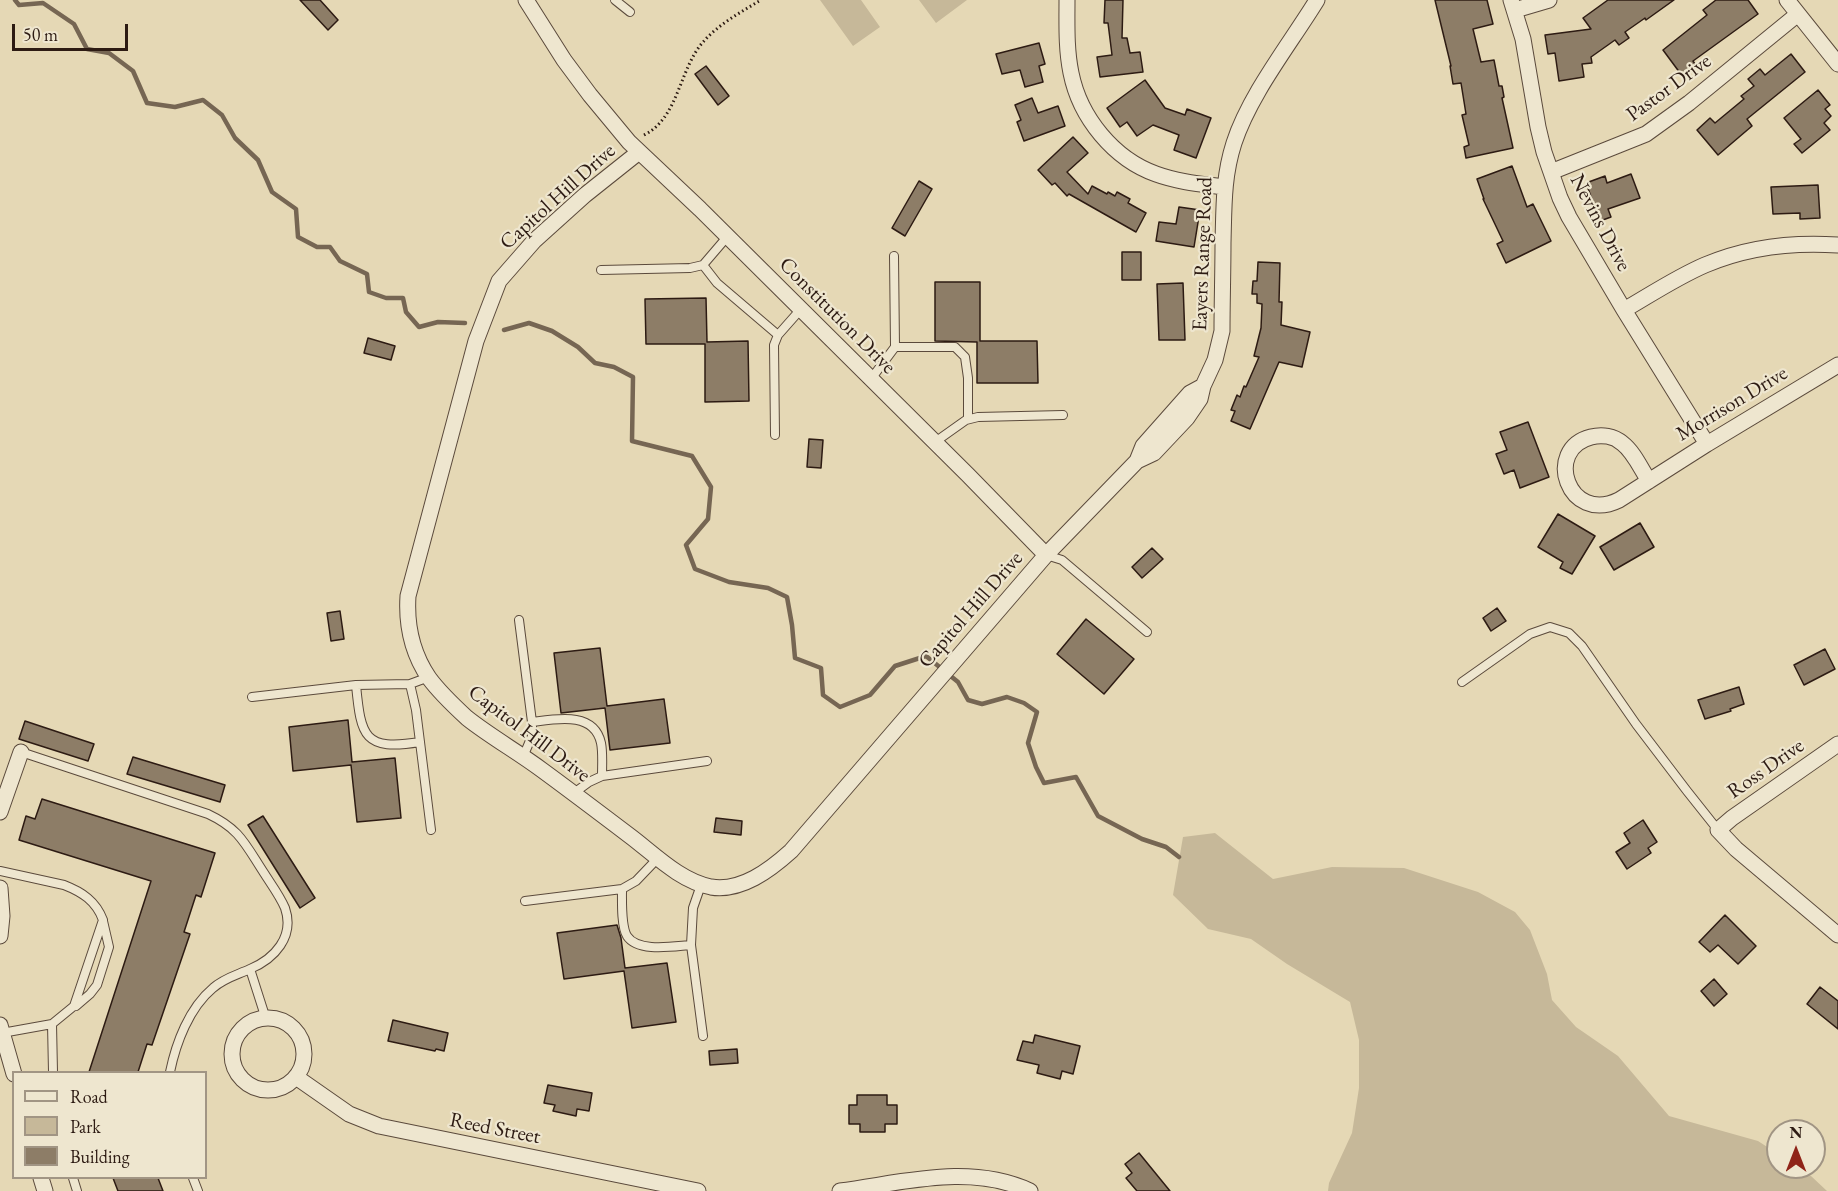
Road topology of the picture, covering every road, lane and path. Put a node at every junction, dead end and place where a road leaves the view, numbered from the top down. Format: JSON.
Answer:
{"nodes":[{"id":1,"x":526,"y":0,"type":"edge"},
{"id":2,"x":615,"y":0,"type":"edge"},
{"id":3,"x":761,"y":0,"type":"edge"},
{"id":4,"x":1067,"y":0,"type":"edge"},
{"id":5,"x":1317,"y":0,"type":"edge"},
{"id":6,"x":1549,"y":0,"type":"edge"},
{"id":7,"x":1787,"y":0,"type":"edge"},
{"id":8,"x":1513,"y":5,"type":"edge"},
{"id":9,"x":630,"y":12,"type":"dead end"},
{"id":10,"x":1798,"y":14,"type":"junction"},
{"id":11,"x":1838,"y":64,"type":"edge"},
{"id":12,"x":634,"y":147,"type":"junction"},
{"id":13,"x":1551,"y":172,"type":"junction"},
{"id":14,"x":1224,"y":187,"type":"junction"},
{"id":15,"x":727,"y":237,"type":"junction"},
{"id":16,"x":1838,"y":244,"type":"edge"},
{"id":17,"x":894,"y":256,"type":"dead end"},
{"id":18,"x":703,"y":265,"type":"junction"},
{"id":19,"x":601,"y":270,"type":"dead end"},
{"id":20,"x":801,"y":309,"type":"junction"},
{"id":21,"x":1624,"y":310,"type":"junction"},
{"id":22,"x":778,"y":335,"type":"junction"},
{"id":23,"x":895,"y":347,"type":"junction"},
{"id":24,"x":1838,"y":365,"type":"edge"},
{"id":25,"x":871,"y":379,"type":"junction"},
{"id":26,"x":1063,"y":416,"type":"dead end"},
{"id":27,"x":968,"y":419,"type":"junction"},
{"id":28,"x":775,"y":435,"type":"dead end"},
{"id":29,"x":935,"y":442,"type":"junction"},
{"id":30,"x":1707,"y":444,"type":"junction"},
{"id":31,"x":1649,"y":481,"type":"junction"},
{"id":32,"x":1046,"y":555,"type":"junction"},
{"id":33,"x":519,"y":620,"type":"dead end"},
{"id":34,"x":1147,"y":632,"type":"dead end"},
{"id":35,"x":429,"y":677,"type":"junction"},
{"id":36,"x":1462,"y":682,"type":"dead end"},
{"id":37,"x":410,"y":684,"type":"junction"},
{"id":38,"x":356,"y":685,"type":"junction"},
{"id":39,"x":252,"y":697,"type":"dead end"},
{"id":40,"x":532,"y":722,"type":"junction"},
{"id":41,"x":420,"y":742,"type":"junction"},
{"id":42,"x":1838,"y":744,"type":"edge"},
{"id":43,"x":21,"y":752,"type":"joint"},
{"id":44,"x":523,"y":757,"type":"junction"},
{"id":45,"x":707,"y":761,"type":"dead end"},
{"id":46,"x":602,"y":776,"type":"junction"},
{"id":47,"x":574,"y":794,"type":"junction"},
{"id":48,"x":0,"y":812,"type":"edge"},
{"id":49,"x":431,"y":830,"type":"dead end"},
{"id":50,"x":1718,"y":830,"type":"junction"},
{"id":51,"x":658,"y":858,"type":"junction"},
{"id":52,"x":0,"y":871,"type":"edge"},
{"id":53,"x":701,"y":885,"type":"junction"},
{"id":54,"x":0,"y":888,"type":"edge"},
{"id":55,"x":622,"y":889,"type":"junction"},
{"id":56,"x":525,"y":902,"type":"dead end"},
{"id":57,"x":103,"y":920,"type":"junction"},
{"id":58,"x":1838,"y":935,"type":"edge"},
{"id":59,"x":0,"y":936,"type":"edge"},
{"id":60,"x":691,"y":945,"type":"junction"},
{"id":61,"x":250,"y":969,"type":"junction"},
{"id":62,"x":74,"y":1006,"type":"junction"},
{"id":63,"x":266,"y":1018,"type":"junction"},
{"id":64,"x":52,"y":1024,"type":"junction"},
{"id":65,"x":1,"y":1029,"type":"edge"},
{"id":66,"x":703,"y":1036,"type":"dead end"},
{"id":67,"x":13,"y":1071,"type":"edge"},
{"id":68,"x":53,"y":1071,"type":"edge"},
{"id":69,"x":170,"y":1071,"type":"edge"},
{"id":70,"x":296,"y":1077,"type":"junction"},
{"id":71,"x":698,"y":1191,"type":"edge"},
{"id":72,"x":840,"y":1191,"type":"edge"},
{"id":73,"x":1030,"y":1191,"type":"edge"}],
"edges":[{"from":1,"to":12,"type":"street","name":"Constitution Drive"},
{"from":2,"to":9,"type":"lane"},
{"from":3,"to":12,"type":"path"},
{"from":4,"to":14,"type":"street"},
{"from":5,"to":14,"type":"street","name":"Eayers Range Road"},
{"from":6,"to":8,"type":"street"},
{"from":7,"to":10,"type":"street"},
{"from":8,"to":13,"type":"street","name":"Nevins Drive"},
{"from":10,"to":11,"type":"street"},
{"from":10,"to":13,"type":"street","name":"Pastor Drive"},
{"from":12,"to":15,"type":"street","name":"Constitution Drive"},
{"from":12,"to":35,"type":"street","name":"Capitol Hill Drive"},
{"from":13,"to":21,"type":"street","name":"Nevins Drive"},
{"from":14,"to":32,"type":"street","name":"Eayers Range Road"},
{"from":15,"to":18,"type":"lane"},
{"from":15,"to":20,"type":"street","name":"Constitution Drive"},
{"from":16,"to":21,"type":"street"},
{"from":17,"to":23,"type":"lane"},
{"from":18,"to":19,"type":"lane"},
{"from":18,"to":22,"type":"lane"},
{"from":20,"to":22,"type":"lane"},
{"from":20,"to":25,"type":"street","name":"Constitution Drive"},
{"from":21,"to":30,"type":"street","name":"Nevins Drive"},
{"from":22,"to":28,"type":"lane"},
{"from":23,"to":25,"type":"lane"},
{"from":23,"to":27,"type":"lane"},
{"from":24,"to":30,"type":"street","name":"Morrison Drive"},
{"from":25,"to":29,"type":"street","name":"Constitution Drive"},
{"from":26,"to":27,"type":"lane"},
{"from":27,"to":29,"type":"lane"},
{"from":29,"to":32,"type":"street","name":"Constitution Drive"},
{"from":30,"to":31,"type":"street","name":"Morrison Drive"},
{"from":31,"to":31,"type":"street","name":"Morrison Drive"},
{"from":32,"to":34,"type":"lane","name":"Constitution Drive"},
{"from":32,"to":53,"type":"street","name":"Capitol Hill Drive"},
{"from":33,"to":40,"type":"lane"},
{"from":35,"to":37,"type":"lane"},
{"from":35,"to":44,"type":"street","name":"Capitol Hill Drive"},
{"from":36,"to":50,"type":"lane"},
{"from":37,"to":38,"type":"lane"},
{"from":37,"to":41,"type":"lane"},
{"from":38,"to":39,"type":"lane"},
{"from":38,"to":41,"type":"lane"},
{"from":40,"to":44,"type":"lane"},
{"from":40,"to":46,"type":"lane"},
{"from":41,"to":49,"type":"lane"},
{"from":42,"to":50,"type":"street","name":"Ross Drive"},
{"from":43,"to":48,"type":"street"},
{"from":43,"to":61,"type":"lane"},
{"from":44,"to":47,"type":"street","name":"Capitol Hill Drive"},
{"from":45,"to":46,"type":"lane"},
{"from":46,"to":47,"type":"lane"},
{"from":47,"to":51,"type":"street","name":"Capitol Hill Drive"},
{"from":50,"to":58,"type":"street"},
{"from":51,"to":53,"type":"street","name":"Capitol Hill Drive"},
{"from":51,"to":55,"type":"lane"},
{"from":52,"to":57,"type":"lane"},
{"from":53,"to":60,"type":"lane"},
{"from":54,"to":59,"type":"street"},
{"from":55,"to":56,"type":"lane"},
{"from":55,"to":60,"type":"lane"},
{"from":57,"to":62,"type":"lane"},
{"from":57,"to":62,"type":"lane"},
{"from":60,"to":66,"type":"lane"},
{"from":61,"to":63,"type":"lane"},
{"from":61,"to":69,"type":"lane"},
{"from":62,"to":64,"type":"lane"},
{"from":63,"to":70,"type":"street"},
{"from":63,"to":70,"type":"street"},
{"from":64,"to":65,"type":"lane"},
{"from":64,"to":68,"type":"lane"},
{"from":65,"to":67,"type":"street"},
{"from":70,"to":71,"type":"street","name":"Reed Street"},
{"from":72,"to":73,"type":"street"}]}
